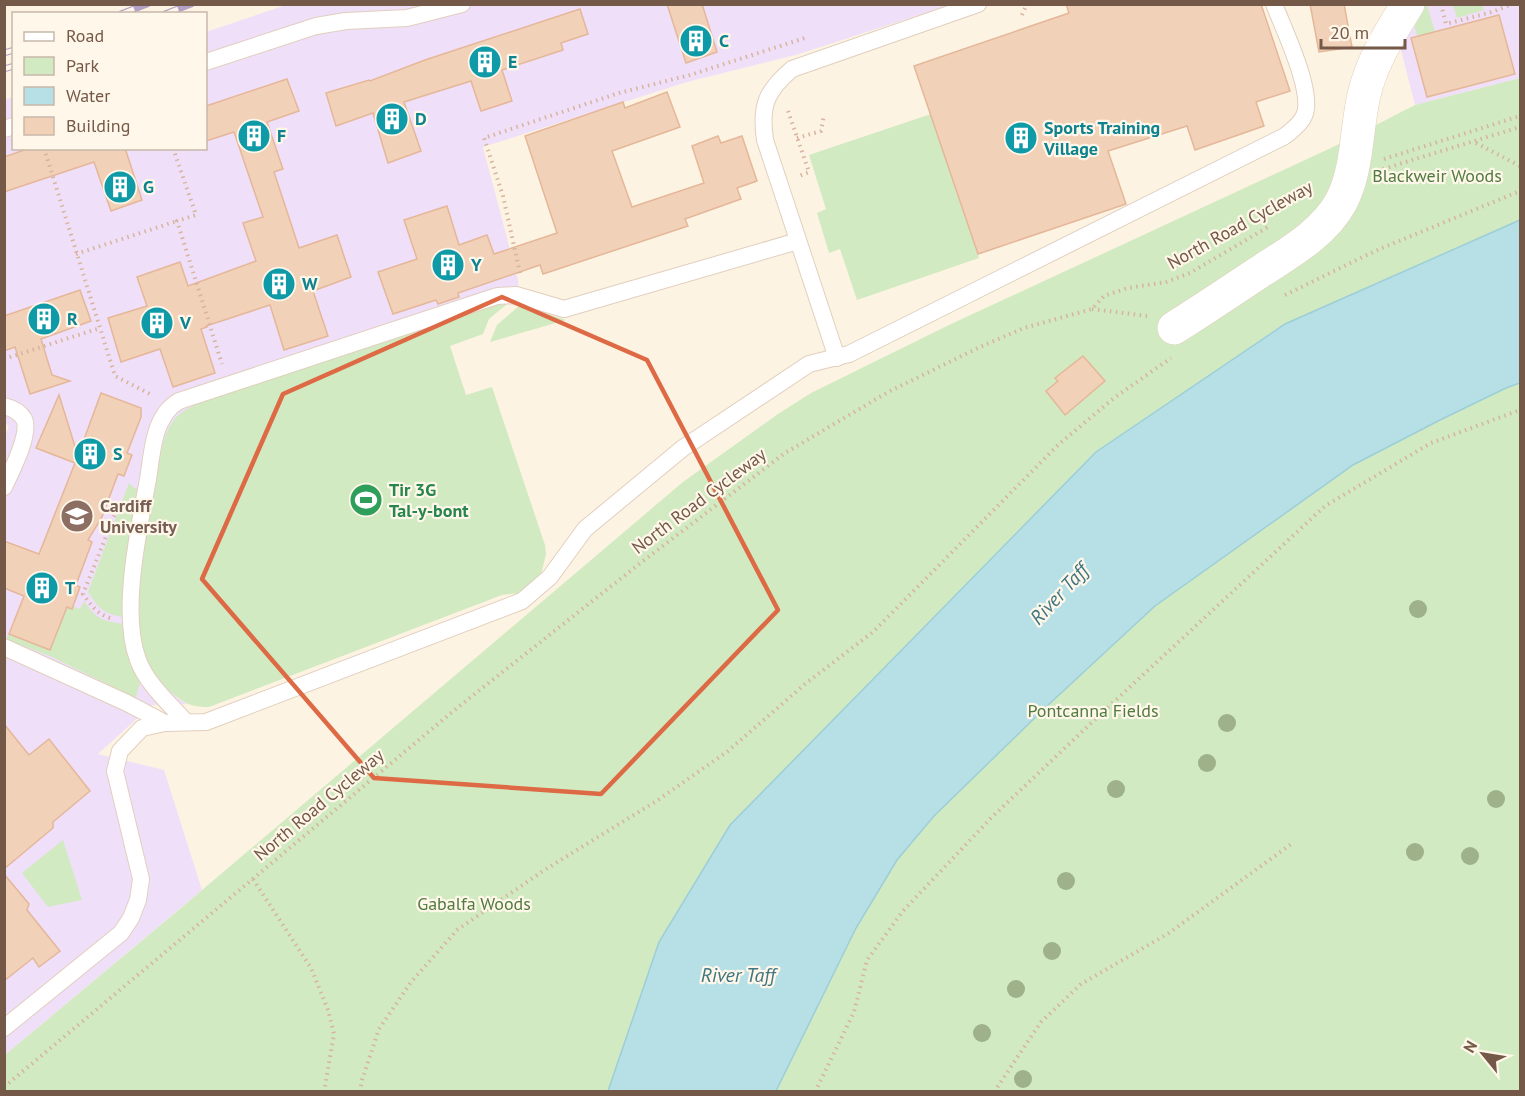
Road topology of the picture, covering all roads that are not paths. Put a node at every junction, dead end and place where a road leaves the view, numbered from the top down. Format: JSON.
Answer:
{"nodes":[{"id":1,"x":462,"y":4,"type":"edge"},
{"id":2,"x":978,"y":4,"type":"edge"},
{"id":3,"x":1274,"y":4,"type":"edge"},
{"id":4,"x":1408,"y":4,"type":"edge"},
{"id":5,"x":207,"y":62,"type":"edge"},
{"id":6,"x":798,"y":241,"type":"junction"},
{"id":7,"x":1177,"y":340,"type":"road end"},
{"id":8,"x":837,"y":358,"type":"junction"},
{"id":9,"x":4,"y":406,"type":"edge"},
{"id":10,"x":4,"y":488,"type":"edge"},
{"id":11,"x":4,"y":646,"type":"edge"},
{"id":12,"x":186,"y":722,"type":"junction"},
{"id":13,"x":165,"y":723,"type":"junction"},
{"id":14,"x":4,"y":1028,"type":"edge"}],
"edges":[{"from":1,"to":5,"type":"lane"},
{"from":2,"to":6,"type":"lane"},
{"from":3,"to":8,"type":"lane"},
{"from":4,"to":7,"type":"street"},
{"from":6,"to":8,"type":"lane"},
{"from":6,"to":12,"type":"lane"},
{"from":8,"to":12,"type":"lane"},
{"from":9,"to":10,"type":"lane"},
{"from":11,"to":13,"type":"lane"},
{"from":12,"to":13,"type":"lane"},
{"from":13,"to":14,"type":"lane"}]}
